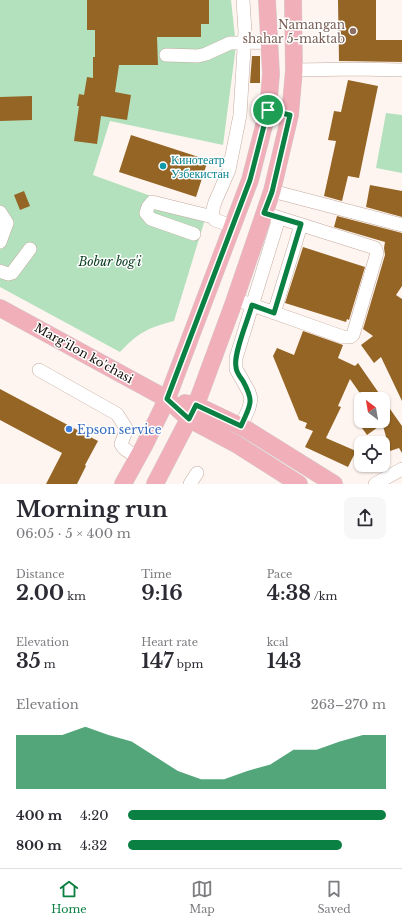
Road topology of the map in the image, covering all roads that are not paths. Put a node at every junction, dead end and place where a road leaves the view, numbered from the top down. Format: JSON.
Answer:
{"nodes":[{"id":1,"x":243,"y":0,"type":"edge"},
{"id":2,"x":267,"y":0,"type":"edge"},
{"id":3,"x":293,"y":0,"type":"edge"},
{"id":4,"x":245,"y":42,"type":"junction"},
{"id":5,"x":270,"y":42,"type":"junction"},
{"id":6,"x":166,"y":55,"type":"dead end"},
{"id":7,"x":294,"y":70,"type":"junction"},
{"id":8,"x":402,"y":70,"type":"edge"},
{"id":9,"x":268,"y":110,"type":"junction"},
{"id":10,"x":290,"y":115,"type":"junction"},
{"id":11,"x":272,"y":192,"type":"junction"},
{"id":12,"x":0,"y":212,"type":"edge"},
{"id":13,"x":272,"y":215,"type":"junction"},
{"id":14,"x":213,"y":217,"type":"junction"},
{"id":15,"x":301,"y":224,"type":"junction"},
{"id":16,"x":402,"y":225,"type":"edge"},
{"id":17,"x":232,"y":226,"type":"junction"},
{"id":18,"x":194,"y":234,"type":"dead end"},
{"id":19,"x":0,"y":242,"type":"edge"},
{"id":20,"x":30,"y":249,"type":"dead end"},
{"id":21,"x":0,"y":271,"type":"edge"},
{"id":22,"x":235,"y":299,"type":"junction"},
{"id":23,"x":252,"y":305,"type":"junction"},
{"id":24,"x":0,"y":308,"type":"edge"},
{"id":25,"x":274,"y":313,"type":"junction"},
{"id":26,"x":39,"y":370,"type":"dead end"},
{"id":27,"x":167,"y":399,"type":"junction"},
{"id":28,"x":192,"y":412,"type":"junction"},
{"id":29,"x":241,"y":426,"type":"junction"},
{"id":30,"x":138,"y":457,"type":"junction"},
{"id":31,"x":402,"y":469,"type":"edge"},
{"id":32,"x":123,"y":484,"type":"edge"},
{"id":33,"x":155,"y":484,"type":"edge"},
{"id":34,"x":299,"y":484,"type":"edge"},
{"id":35,"x":334,"y":484,"type":"edge"},
{"id":36,"x":375,"y":484,"type":"edge"}],
"edges":[{"from":1,"to":4,"type":"street"},
{"from":2,"to":5,"type":"main road"},
{"from":3,"to":7,"type":"main road"},
{"from":4,"to":5,"type":"street"},
{"from":4,"to":6,"type":"street"},
{"from":4,"to":14,"type":"street"},
{"from":5,"to":9,"type":"main road"},
{"from":7,"to":8,"type":"street"},
{"from":7,"to":10,"type":"main road"},
{"from":9,"to":10,"type":"main road"},
{"from":9,"to":17,"type":"main road"},
{"from":10,"to":11,"type":"main road"},
{"from":11,"to":13,"type":"main road"},
{"from":11,"to":16,"type":"street"},
{"from":12,"to":19,"type":"street"},
{"from":13,"to":15,"type":"street"},
{"from":13,"to":22,"type":"main road"},
{"from":13,"to":23,"type":"street"},
{"from":14,"to":17,"type":"street"},
{"from":14,"to":18,"type":"street"},
{"from":15,"to":25,"type":"street"},
{"from":15,"to":25,"type":"street"},
{"from":17,"to":27,"type":"main road"},
{"from":20,"to":21,"type":"street"},
{"from":22,"to":23,"type":"street"},
{"from":22,"to":28,"type":"main road"},
{"from":23,"to":25,"type":"street"},
{"from":23,"to":29,"type":"street"},
{"from":24,"to":27,"type":"main road","name":"Marg'ilon ko'chasi"},
{"from":26,"to":30,"type":"street"},
{"from":27,"to":28,"type":"main road","name":"Marg'ilon ko'chasi"},
{"from":27,"to":30,"type":"main road"},
{"from":28,"to":29,"type":"main road"},
{"from":28,"to":33,"type":"main road"},
{"from":28,"to":34,"type":"main road"},
{"from":29,"to":35,"type":"main road"},
{"from":30,"to":32,"type":"main road"},
{"from":31,"to":36,"type":"street"}]}
